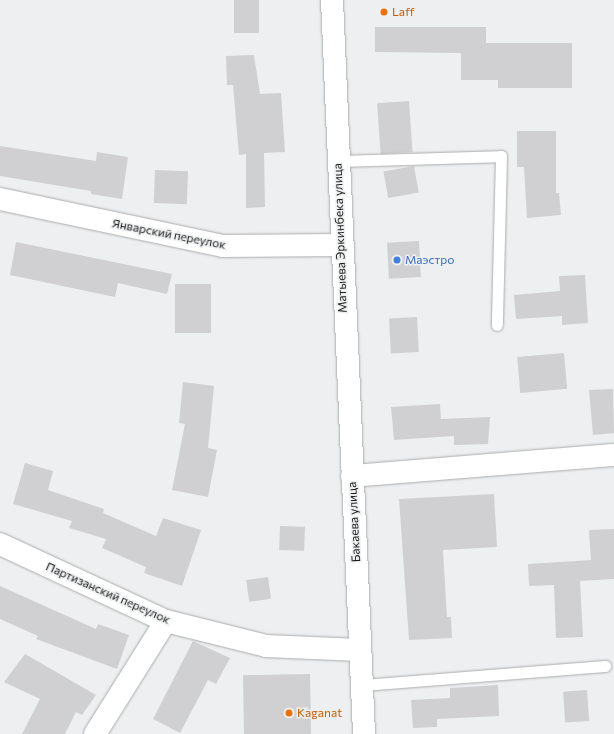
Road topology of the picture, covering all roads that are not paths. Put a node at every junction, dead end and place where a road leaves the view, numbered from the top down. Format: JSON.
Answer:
{"nodes":[{"id":1,"x":332,"y":0,"type":"edge"},
{"id":2,"x":337,"y":162,"type":"junction"},
{"id":3,"x":0,"y":199,"type":"edge"},
{"id":4,"x":340,"y":245,"type":"junction"},
{"id":5,"x":497,"y":325,"type":"dead end"},
{"id":6,"x":614,"y":455,"type":"edge"},
{"id":7,"x":352,"y":476,"type":"junction"},
{"id":8,"x":0,"y":544,"type":"edge"},
{"id":9,"x":166,"y":620,"type":"junction"},
{"id":10,"x":360,"y":650,"type":"junction"},
{"id":11,"x":605,"y":666,"type":"dead end"},
{"id":12,"x":362,"y":685,"type":"junction"},
{"id":13,"x":95,"y":734,"type":"edge"},
{"id":14,"x":364,"y":734,"type":"edge"}],
"edges":[{"from":1,"to":2,"type":"street","name":"Матыева Эркинбека улица"},
{"from":2,"to":4,"type":"street","name":"Матыева Эркинбека улица"},
{"from":2,"to":5,"type":"lane"},
{"from":3,"to":4,"type":"street","name":"Январский переулок"},
{"from":4,"to":7,"type":"street","name":"Матыева Эркинбека улица"},
{"from":6,"to":7,"type":"street","name":"Бакаева улица"},
{"from":7,"to":10,"type":"street","name":"Бакаева улица"},
{"from":8,"to":9,"type":"street","name":"Партизанский переулок"},
{"from":9,"to":10,"type":"street","name":"Партизанский переулок"},
{"from":9,"to":13,"type":"street"},
{"from":10,"to":12,"type":"street","name":"Бакаева улица"},
{"from":11,"to":12,"type":"lane"},
{"from":12,"to":14,"type":"street","name":"Бакаева улица"}]}
